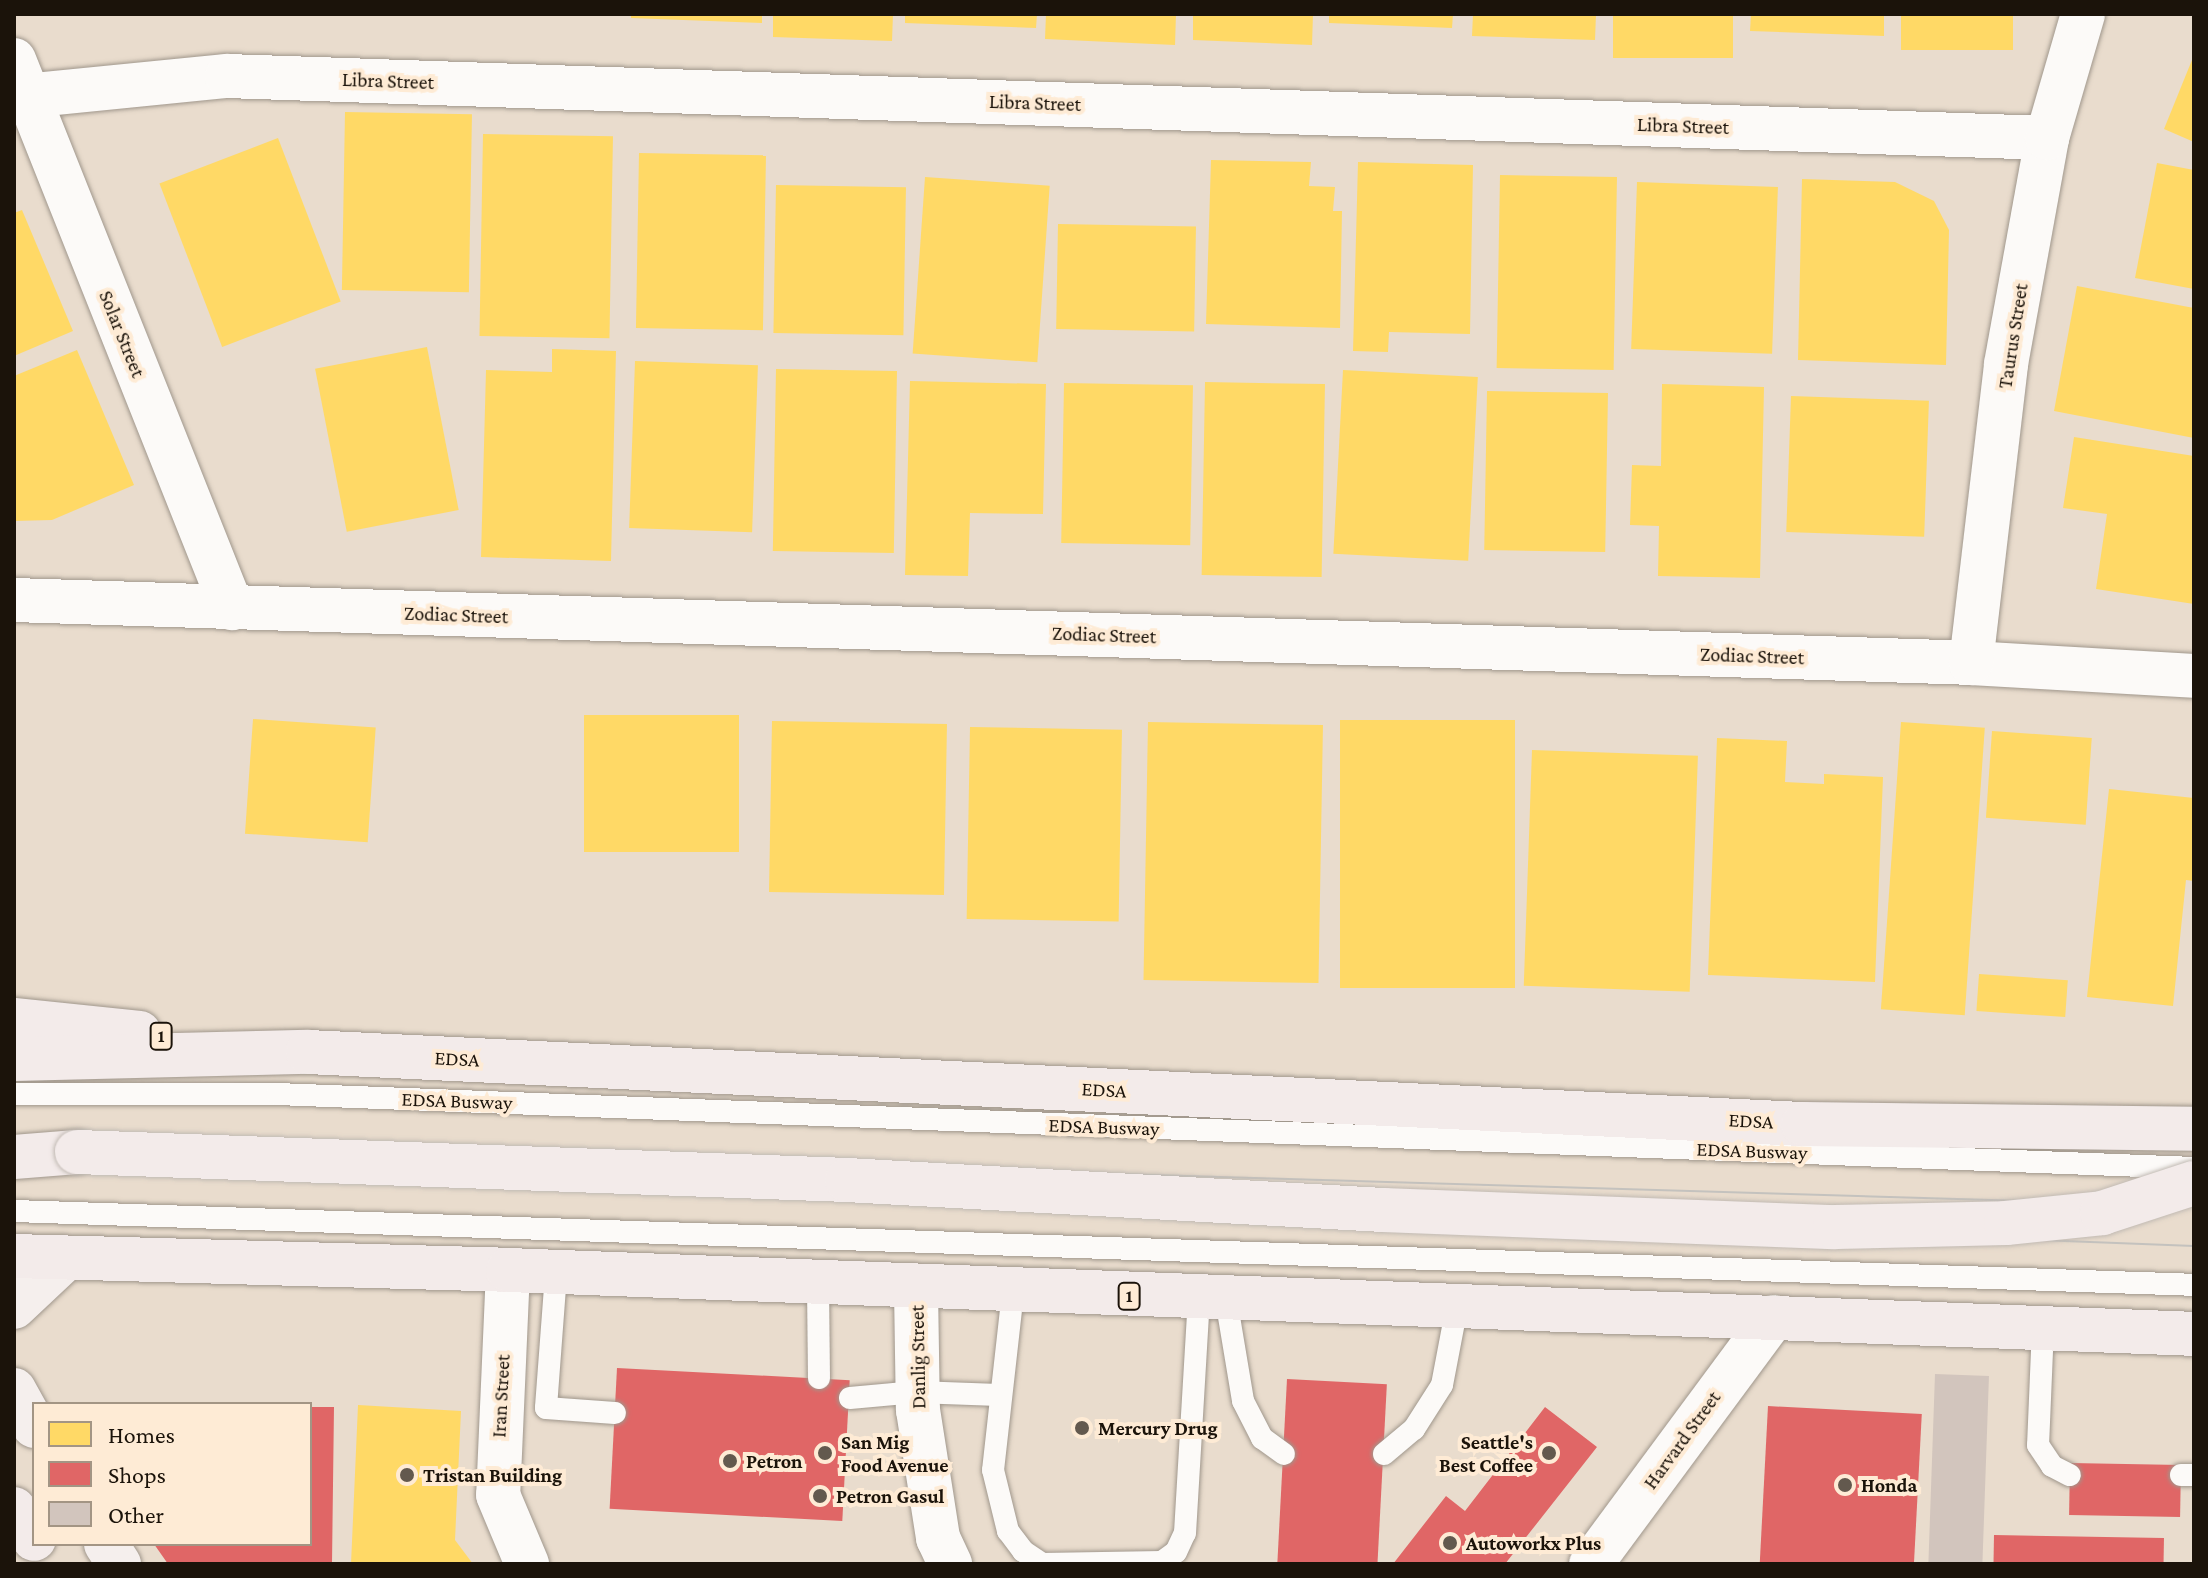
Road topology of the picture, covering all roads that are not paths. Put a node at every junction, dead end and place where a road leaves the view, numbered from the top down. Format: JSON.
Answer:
{"nodes":[{"id":1,"x":2083,"y":14,"type":"edge"},
{"id":2,"x":20,"y":78,"type":"edge"},
{"id":3,"x":2047,"y":138,"type":"junction"},
{"id":4,"x":14,"y":600,"type":"edge"},
{"id":5,"x":232,"y":608,"type":"junction"},
{"id":6,"x":1971,"y":663,"type":"junction"},
{"id":7,"x":2194,"y":676,"type":"edge"},
{"id":8,"x":14,"y":1020,"type":"edge"},
{"id":9,"x":308,"y":1052,"type":"junction"},
{"id":10,"x":14,"y":1059,"type":"edge"},
{"id":11,"x":14,"y":1094,"type":"edge"},
{"id":12,"x":2194,"y":1129,"type":"edge"},
{"id":13,"x":14,"y":1157,"type":"edge"},
{"id":14,"x":2194,"y":1168,"type":"edge"},
{"id":15,"x":2194,"y":1183,"type":"edge"},
{"id":16,"x":14,"y":1211,"type":"edge"},
{"id":17,"x":14,"y":1256,"type":"edge"},
{"id":18,"x":64,"y":1260,"type":"junction"},
{"id":19,"x":508,"y":1270,"type":"junction"},
{"id":20,"x":556,"y":1274,"type":"junction"},
{"id":21,"x":818,"y":1285,"type":"junction"},
{"id":22,"x":2194,"y":1285,"type":"edge"},
{"id":23,"x":916,"y":1289,"type":"junction"},
{"id":24,"x":1013,"y":1292,"type":"junction"},
{"id":25,"x":1213,"y":1299,"type":"junction"},
{"id":26,"x":1457,"y":1306,"type":"junction"},
{"id":27,"x":14,"y":1307,"type":"edge"},
{"id":28,"x":1774,"y":1317,"type":"junction"},
{"id":29,"x":2043,"y":1327,"type":"junction"},
{"id":30,"x":2194,"y":1334,"type":"edge"},
{"id":31,"x":819,"y":1378,"type":"dead end"},
{"id":32,"x":14,"y":1390,"type":"edge"},
{"id":33,"x":916,"y":1392,"type":"junction"},
{"id":34,"x":999,"y":1395,"type":"junction"},
{"id":35,"x":850,"y":1398,"type":"dead end"},
{"id":36,"x":501,"y":1404,"type":"junction"},
{"id":37,"x":546,"y":1408,"type":"junction"},
{"id":38,"x":615,"y":1413,"type":"dead end"},
{"id":39,"x":32,"y":1422,"type":"edge"},
{"id":40,"x":1284,"y":1454,"type":"dead end"},
{"id":41,"x":1384,"y":1454,"type":"dead end"},
{"id":42,"x":2070,"y":1475,"type":"dead end"},
{"id":43,"x":14,"y":1509,"type":"edge"},
{"id":44,"x":32,"y":1536,"type":"edge"},
{"id":45,"x":39,"y":1546,"type":"edge"},
{"id":46,"x":107,"y":1546,"type":"edge"},
{"id":47,"x":50,"y":1564,"type":"edge"},
{"id":48,"x":119,"y":1564,"type":"edge"},
{"id":49,"x":527,"y":1564,"type":"edge"},
{"id":50,"x":950,"y":1564,"type":"edge"},
{"id":51,"x":1591,"y":1564,"type":"edge"}],
"edges":[{"from":1,"to":3,"type":"street","name":"Taurus Street"},
{"from":2,"to":3,"type":"street","name":"Libra Street"},
{"from":2,"to":5,"type":"street","name":"Solar Street"},
{"from":3,"to":6,"type":"street","name":"Taurus Street"},
{"from":4,"to":5,"type":"street","name":"Zodiac Street"},
{"from":5,"to":6,"type":"street","name":"Zodiac Street"},
{"from":6,"to":7,"type":"street","name":"Zodiac Street"},
{"from":8,"to":9,"type":"highway","number":"1"},
{"from":9,"to":10,"type":"highway","name":"EDSA","number":"1"},
{"from":9,"to":12,"type":"highway","name":"EDSA","number":"1"},
{"from":11,"to":14,"type":"lane","name":"EDSA Busway"},
{"from":13,"to":15,"type":"highway","bridge":true},
{"from":16,"to":22,"type":"lane"},
{"from":17,"to":18,"type":"highway","number":"1"},
{"from":18,"to":19,"type":"highway","number":"1"},
{"from":18,"to":27,"type":"main road"},
{"from":19,"to":20,"type":"highway","number":"1"},
{"from":19,"to":36,"type":"street","name":"Iran Street"},
{"from":20,"to":21,"type":"highway","number":"1"},
{"from":20,"to":37,"type":"lane"},
{"from":21,"to":23,"type":"highway","number":"1"},
{"from":21,"to":31,"type":"lane"},
{"from":23,"to":24,"type":"highway","number":"1"},
{"from":23,"to":33,"type":"street","name":"Danlig Street"},
{"from":24,"to":25,"type":"highway","number":"1"},
{"from":24,"to":34,"type":"lane"},
{"from":25,"to":26,"type":"highway","number":"1"},
{"from":25,"to":34,"type":"lane"},
{"from":25,"to":40,"type":"lane"},
{"from":26,"to":28,"type":"highway","number":"1"},
{"from":26,"to":41,"type":"lane"},
{"from":28,"to":29,"type":"highway","number":"1"},
{"from":28,"to":51,"type":"street","name":"Harvard Street"},
{"from":29,"to":30,"type":"highway","number":"1"},
{"from":29,"to":42,"type":"lane"},
{"from":32,"to":39,"type":"main road"},
{"from":33,"to":34,"type":"lane"},
{"from":33,"to":35,"type":"lane"},
{"from":33,"to":50,"type":"street","name":"Danlig Street"},
{"from":36,"to":37,"type":"lane"},
{"from":36,"to":49,"type":"street","name":"Iran Street"},
{"from":37,"to":38,"type":"lane"},
{"from":43,"to":44,"type":"highway"},
{"from":45,"to":47,"type":"highway"},
{"from":46,"to":48,"type":"main road"}]}
